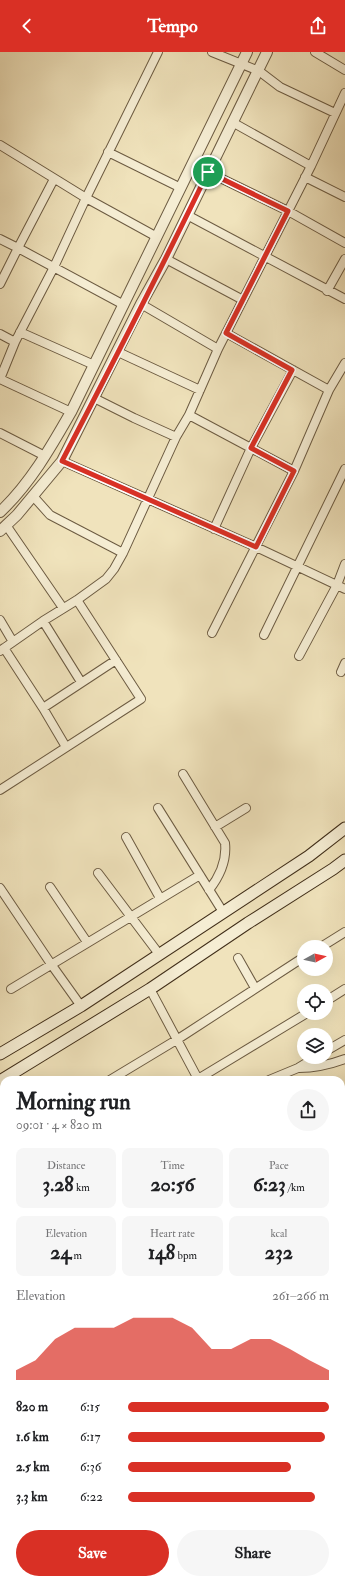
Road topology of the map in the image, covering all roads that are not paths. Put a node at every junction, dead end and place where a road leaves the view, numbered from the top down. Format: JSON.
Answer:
{"nodes":[{"id":1,"x":158,"y":52,"type":"edge"},
{"id":2,"x":212,"y":52,"type":"edge"},
{"id":3,"x":247,"y":52,"type":"edge"},
{"id":4,"x":267,"y":52,"type":"edge"},
{"id":5,"x":315,"y":52,"type":"edge"},
{"id":6,"x":241,"y":64,"type":"junction"},
{"id":7,"x":345,"y":70,"type":"edge"},
{"id":8,"x":258,"y":72,"type":"junction"},
{"id":9,"x":345,"y":93,"type":"edge"},
{"id":10,"x":335,"y":113,"type":"junction"},
{"id":11,"x":232,"y":122,"type":"junction"},
{"id":12,"x":0,"y":144,"type":"edge"},
{"id":13,"x":108,"y":152,"type":"junction"},
{"id":14,"x":311,"y":166,"type":"junction"},
{"id":15,"x":208,"y":172,"type":"junction"},
{"id":16,"x":305,"y":177,"type":"junction"},
{"id":17,"x":54,"y":179,"type":"junction"},
{"id":18,"x":181,"y":188,"type":"junction"},
{"id":19,"x":345,"y":197,"type":"edge"},
{"id":20,"x":86,"y":198,"type":"junction"},
{"id":21,"x":288,"y":211,"type":"junction"},
{"id":22,"x":187,"y":215,"type":"junction"},
{"id":23,"x":157,"y":237,"type":"junction"},
{"id":24,"x":0,"y":239,"type":"edge"},
{"id":25,"x":345,"y":243,"type":"edge"},
{"id":26,"x":18,"y":248,"type":"junction"},
{"id":27,"x":265,"y":257,"type":"junction"},
{"id":28,"x":166,"y":259,"type":"junction"},
{"id":29,"x":345,"y":259,"type":"edge"},
{"id":30,"x":54,"y":267,"type":"junction"},
{"id":31,"x":0,"y":284,"type":"edge"},
{"id":32,"x":327,"y":291,"type":"junction"},
{"id":33,"x":345,"y":299,"type":"edge"},
{"id":34,"x":243,"y":300,"type":"junction"},
{"id":35,"x":141,"y":304,"type":"junction"},
{"id":36,"x":124,"y":305,"type":"junction"},
{"id":37,"x":20,"y":332,"type":"junction"},
{"id":38,"x":226,"y":333,"type":"junction"},
{"id":39,"x":0,"y":334,"type":"edge"},
{"id":40,"x":15,"y":342,"type":"junction"},
{"id":41,"x":218,"y":349,"type":"junction"},
{"id":42,"x":118,"y":352,"type":"junction"},
{"id":43,"x":345,"y":363,"type":"edge"},
{"id":44,"x":94,"y":365,"type":"junction"},
{"id":45,"x":292,"y":370,"type":"junction"},
{"id":46,"x":0,"y":379,"type":"edge"},
{"id":47,"x":200,"y":390,"type":"junction"},
{"id":48,"x":329,"y":390,"type":"junction"},
{"id":49,"x":94,"y":398,"type":"junction"},
{"id":50,"x":71,"y":412,"type":"junction"},
{"id":51,"x":188,"y":415,"type":"junction"},
{"id":52,"x":0,"y":434,"type":"edge"},
{"id":53,"x":176,"y":437,"type":"junction"},
{"id":54,"x":251,"y":448,"type":"junction"},
{"id":55,"x":45,"y":456,"type":"junction"},
{"id":56,"x":62,"y":461,"type":"junction"},
{"id":57,"x":345,"y":469,"type":"edge"},
{"id":58,"x":294,"y":471,"type":"junction"},
{"id":59,"x":33,"y":496,"type":"junction"},
{"id":60,"x":148,"y":499,"type":"junction"},
{"id":61,"x":0,"y":512,"type":"edge"},
{"id":62,"x":3,"y":528,"type":"edge"},
{"id":63,"x":214,"y":529,"type":"junction"},
{"id":64,"x":256,"y":547,"type":"junction"},
{"id":65,"x":123,"y":553,"type":"junction"},
{"id":66,"x":345,"y":564,"type":"edge"},
{"id":67,"x":297,"y":567,"type":"junction"},
{"id":68,"x":337,"y":585,"type":"junction"},
{"id":69,"x":345,"y":589,"type":"edge"},
{"id":70,"x":77,"y":600,"type":"junction"},
{"id":71,"x":63,"y":608,"type":"junction"},
{"id":72,"x":0,"y":620,"type":"edge"},
{"id":73,"x":43,"y":621,"type":"junction"},
{"id":74,"x":212,"y":633,"type":"dead end"},
{"id":75,"x":264,"y":635,"type":"dead end"},
{"id":76,"x":13,"y":642,"type":"junction"},
{"id":77,"x":2,"y":649,"type":"edge"},
{"id":78,"x":299,"y":656,"type":"dead end"},
{"id":79,"x":116,"y":660,"type":"junction"},
{"id":80,"x":345,"y":663,"type":"edge"},
{"id":81,"x":341,"y":672,"type":"dead end"},
{"id":82,"x":81,"y":682,"type":"junction"},
{"id":83,"x":43,"y":708,"type":"junction"},
{"id":84,"x":66,"y":747,"type":"junction"},
{"id":85,"x":183,"y":774,"type":"dead end"},
{"id":86,"x":0,"y":790,"type":"edge"},
{"id":87,"x":158,"y":808,"type":"dead end"},
{"id":88,"x":246,"y":808,"type":"dead end"},
{"id":89,"x":215,"y":827,"type":"junction"},
{"id":90,"x":345,"y":828,"type":"edge"},
{"id":91,"x":126,"y":838,"type":"dead end"},
{"id":92,"x":345,"y":860,"type":"edge"},
{"id":93,"x":98,"y":873,"type":"dead end"},
{"id":94,"x":200,"y":875,"type":"junction"},
{"id":95,"x":50,"y":886,"type":"dead end"},
{"id":96,"x":0,"y":888,"type":"edge"},
{"id":97,"x":209,"y":890,"type":"junction"},
{"id":98,"x":160,"y":898,"type":"junction"},
{"id":99,"x":223,"y":912,"type":"junction"},
{"id":100,"x":130,"y":916,"type":"junction"},
{"id":101,"x":345,"y":932,"type":"edge"},
{"id":102,"x":332,"y":940,"type":"edge"},
{"id":103,"x":87,"y":942,"type":"junction"},
{"id":104,"x":159,"y":954,"type":"junction"},
{"id":105,"x":238,"y":958,"type":"dead end"},
{"id":106,"x":297,"y":961,"type":"edge"},
{"id":107,"x":51,"y":964,"type":"junction"},
{"id":108,"x":254,"y":988,"type":"junction"},
{"id":109,"x":11,"y":989,"type":"dead end"},
{"id":110,"x":150,"y":989,"type":"junction"},
{"id":111,"x":345,"y":989,"type":"edge"},
{"id":112,"x":333,"y":997,"type":"edge"},
{"id":113,"x":81,"y":1006,"type":"junction"},
{"id":114,"x":297,"y":1019,"type":"edge"},
{"id":115,"x":178,"y":1039,"type":"junction"},
{"id":116,"x":345,"y":1040,"type":"edge"},
{"id":117,"x":333,"y":1047,"type":"edge"},
{"id":118,"x":0,"y":1054,"type":"edge"},
{"id":119,"x":345,"y":1060,"type":"edge"},
{"id":120,"x":305,"y":1064,"type":"edge"},
{"id":121,"x":298,"y":1068,"type":"junction"},
{"id":122,"x":10,"y":1076,"type":"edge"},
{"id":123,"x":117,"y":1076,"type":"edge"},
{"id":124,"x":196,"y":1076,"type":"edge"},
{"id":125,"x":205,"y":1076,"type":"edge"},
{"id":126,"x":279,"y":1076,"type":"edge"}],
"edges":[{"from":1,"to":13,"type":"street"},
{"from":2,"to":6,"type":"street"},
{"from":3,"to":6,"type":"street"},
{"from":4,"to":8,"type":"street"},
{"from":5,"to":7,"type":"street"},
{"from":6,"to":8,"type":"street"},
{"from":6,"to":18,"type":"street"},
{"from":8,"to":10,"type":"street"},
{"from":8,"to":11,"type":"street"},
{"from":9,"to":10,"type":"street"},
{"from":10,"to":14,"type":"street"},
{"from":11,"to":14,"type":"street"},
{"from":11,"to":15,"type":"street"},
{"from":12,"to":17,"type":"street"},
{"from":13,"to":18,"type":"street"},
{"from":13,"to":20,"type":"street"},
{"from":14,"to":16,"type":"street"},
{"from":15,"to":21,"type":"street"},
{"from":15,"to":22,"type":"street"},
{"from":16,"to":19,"type":"street"},
{"from":16,"to":21,"type":"street"},
{"from":17,"to":20,"type":"street"},
{"from":17,"to":26,"type":"street"},
{"from":18,"to":23,"type":"street"},
{"from":20,"to":23,"type":"street"},
{"from":20,"to":30,"type":"street"},
{"from":21,"to":25,"type":"street"},
{"from":21,"to":27,"type":"street"},
{"from":22,"to":27,"type":"street"},
{"from":22,"to":28,"type":"street"},
{"from":23,"to":36,"type":"street"},
{"from":24,"to":26,"type":"street"},
{"from":26,"to":30,"type":"street"},
{"from":26,"to":31,"type":"street"},
{"from":27,"to":32,"type":"street"},
{"from":27,"to":34,"type":"street"},
{"from":28,"to":34,"type":"street"},
{"from":28,"to":35,"type":"street"},
{"from":29,"to":32,"type":"street"},
{"from":30,"to":36,"type":"street"},
{"from":30,"to":37,"type":"street"},
{"from":32,"to":33,"type":"street"},
{"from":34,"to":38,"type":"street"},
{"from":35,"to":41,"type":"street"},
{"from":35,"to":42,"type":"street"},
{"from":36,"to":44,"type":"street"},
{"from":37,"to":40,"type":"street"},
{"from":37,"to":44,"type":"street"},
{"from":38,"to":41,"type":"street"},
{"from":38,"to":45,"type":"street"},
{"from":39,"to":40,"type":"street"},
{"from":40,"to":46,"type":"street"},
{"from":41,"to":47,"type":"street"},
{"from":42,"to":47,"type":"street"},
{"from":42,"to":49,"type":"street"},
{"from":43,"to":48,"type":"street"},
{"from":44,"to":50,"type":"street"},
{"from":45,"to":48,"type":"street"},
{"from":45,"to":54,"type":"street"},
{"from":46,"to":50,"type":"street"},
{"from":47,"to":51,"type":"street"},
{"from":48,"to":58,"type":"street"},
{"from":49,"to":53,"type":"street"},
{"from":49,"to":56,"type":"street"},
{"from":50,"to":55,"type":"street"},
{"from":51,"to":53,"type":"street"},
{"from":51,"to":54,"type":"street"},
{"from":52,"to":55,"type":"street"},
{"from":53,"to":60,"type":"street"},
{"from":54,"to":58,"type":"street"},
{"from":54,"to":63,"type":"street"},
{"from":55,"to":61,"type":"street"},
{"from":56,"to":59,"type":"street"},
{"from":56,"to":60,"type":"street"},
{"from":57,"to":67,"type":"street"},
{"from":58,"to":64,"type":"street"},
{"from":59,"to":62,"type":"street"},
{"from":59,"to":65,"type":"street"},
{"from":60,"to":63,"type":"street"},
{"from":60,"to":65,"type":"street"},
{"from":62,"to":71,"type":"street"},
{"from":63,"to":64,"type":"street"},
{"from":64,"to":67,"type":"street"},
{"from":64,"to":74,"type":"street"},
{"from":65,"to":70,"type":"street"},
{"from":66,"to":68,"type":"street"},
{"from":67,"to":68,"type":"street"},
{"from":67,"to":75,"type":"street"},
{"from":68,"to":69,"type":"street"},
{"from":68,"to":78,"type":"street"},
{"from":70,"to":71,"type":"street"},
{"from":70,"to":79,"type":"street"},
{"from":71,"to":73,"type":"street"},
{"from":72,"to":76,"type":"street"},
{"from":73,"to":76,"type":"street"},
{"from":73,"to":82,"type":"street"},
{"from":76,"to":77,"type":"street"},
{"from":77,"to":83,"type":"street"},
{"from":79,"to":82,"type":"street"},
{"from":79,"to":84,"type":"street"},
{"from":80,"to":81,"type":"street"},
{"from":82,"to":83,"type":"street"},
{"from":83,"to":84,"type":"street"},
{"from":84,"to":86,"type":"street"},
{"from":85,"to":89,"type":"street"},
{"from":87,"to":94,"type":"street"},
{"from":88,"to":89,"type":"street"},
{"from":89,"to":97,"type":"street"},
{"from":90,"to":99,"type":"main road"},
{"from":91,"to":98,"type":"street"},
{"from":92,"to":110,"type":"main road"},
{"from":93,"to":100,"type":"street"},
{"from":94,"to":97,"type":"street"},
{"from":94,"to":98,"type":"street"},
{"from":95,"to":103,"type":"street"},
{"from":96,"to":107,"type":"street"},
{"from":97,"to":99,"type":"street"},
{"from":98,"to":100,"type":"street"},
{"from":99,"to":104,"type":"main road"},
{"from":100,"to":103,"type":"street"},
{"from":100,"to":104,"type":"street"},
{"from":101,"to":102,"type":"street"},
{"from":103,"to":107,"type":"street"},
{"from":104,"to":113,"type":"main road"},
{"from":105,"to":108,"type":"street"},
{"from":106,"to":108,"type":"street"},
{"from":107,"to":109,"type":"street"},
{"from":107,"to":113,"type":"street"},
{"from":108,"to":115,"type":"street"},
{"from":110,"to":115,"type":"street"},
{"from":110,"to":122,"type":"main road"},
{"from":111,"to":112,"type":"street"},
{"from":113,"to":118,"type":"main road"},
{"from":114,"to":125,"type":"street"},
{"from":115,"to":123,"type":"street"},
{"from":115,"to":124,"type":"street"},
{"from":116,"to":117,"type":"street"},
{"from":119,"to":121,"type":"street"},
{"from":120,"to":121,"type":"street"},
{"from":121,"to":126,"type":"street"}]}
